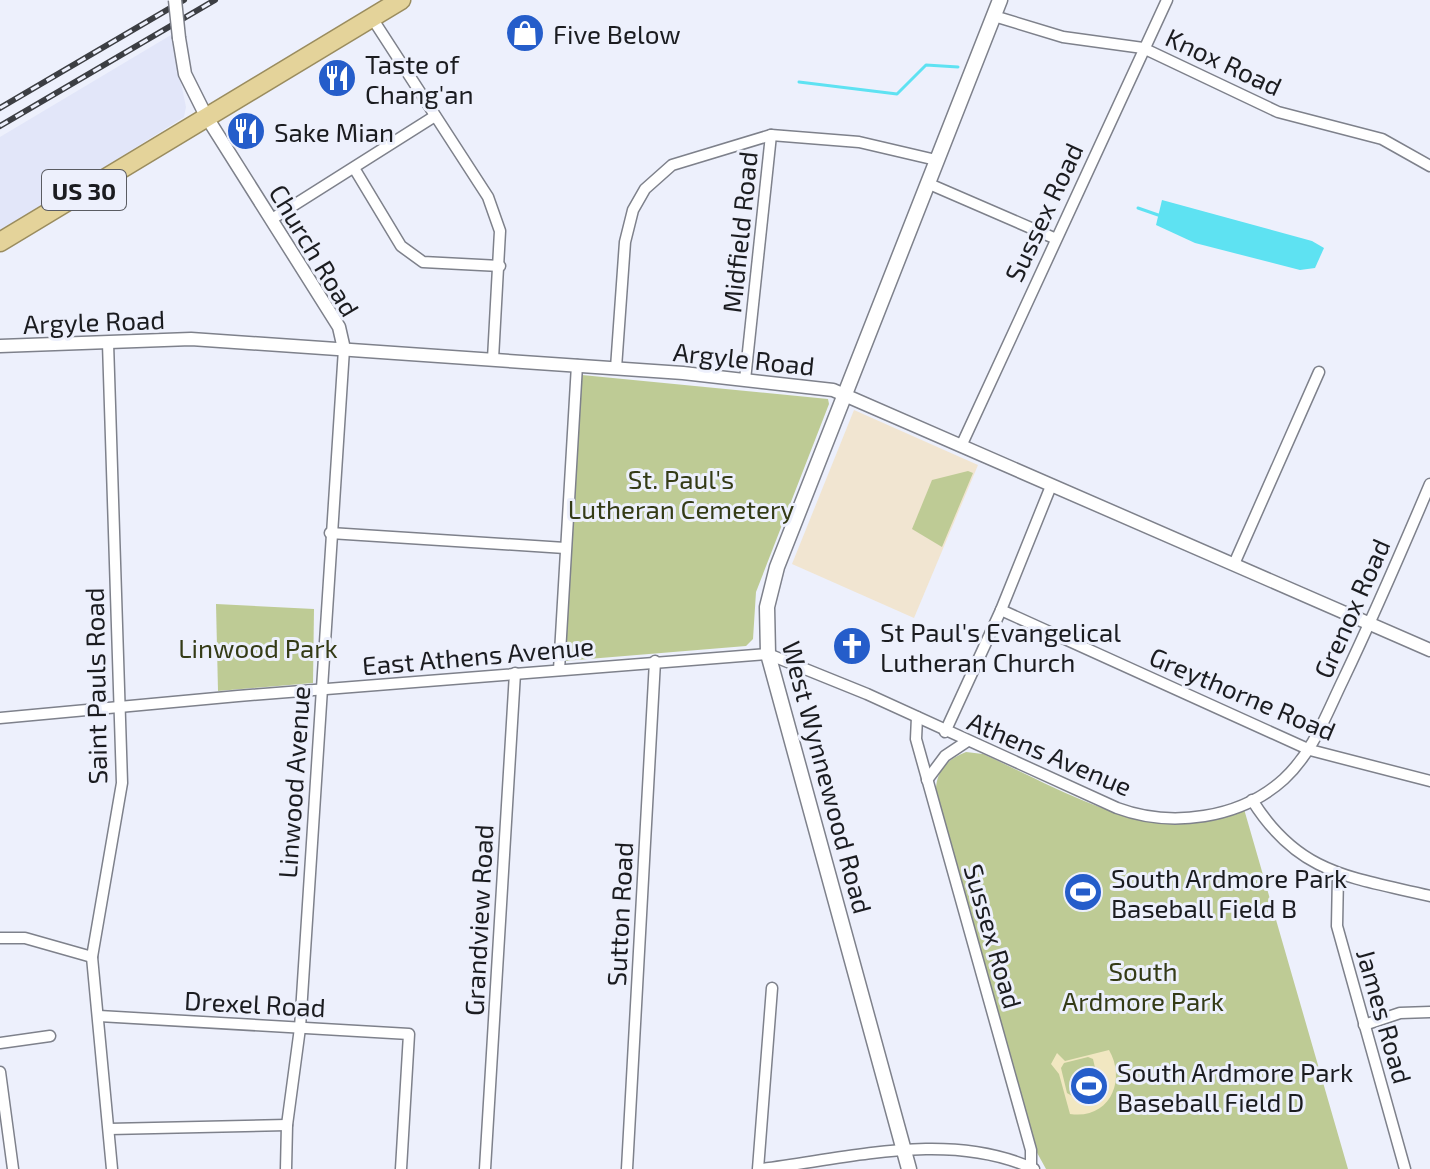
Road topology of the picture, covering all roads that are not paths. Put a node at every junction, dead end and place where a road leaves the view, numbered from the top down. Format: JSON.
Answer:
{"nodes":[{"id":1,"x":175,"y":0,"type":"edge"},
{"id":2,"x":401,"y":0,"type":"edge"},
{"id":3,"x":1000,"y":0,"type":"edge"},
{"id":4,"x":1167,"y":0,"type":"edge"},
{"id":5,"x":994,"y":16,"type":"junction"},
{"id":6,"x":372,"y":18,"type":"junction"},
{"id":7,"x":1143,"y":48,"type":"junction"},
{"id":8,"x":206,"y":116,"type":"junction"},
{"id":9,"x":435,"y":116,"type":"junction"},
{"id":10,"x":771,"y":135,"type":"junction"},
{"id":11,"x":936,"y":160,"type":"junction"},
{"id":12,"x":1430,"y":166,"type":"edge"},
{"id":13,"x":354,"y":168,"type":"junction"},
{"id":14,"x":927,"y":183,"type":"junction"},
{"id":15,"x":272,"y":219,"type":"junction"},
{"id":16,"x":1054,"y":238,"type":"junction"},
{"id":17,"x":0,"y":242,"type":"edge"},
{"id":18,"x":500,"y":266,"type":"junction"},
{"id":19,"x":108,"y":343,"type":"junction"},
{"id":20,"x":0,"y":346,"type":"edge"},
{"id":21,"x":344,"y":349,"type":"junction"},
{"id":22,"x":493,"y":359,"type":"junction"},
{"id":23,"x":577,"y":365,"type":"junction"},
{"id":24,"x":616,"y":368,"type":"junction"},
{"id":25,"x":1319,"y":372,"type":"dead end"},
{"id":26,"x":745,"y":380,"type":"junction"},
{"id":27,"x":845,"y":394,"type":"junction"},
{"id":28,"x":962,"y":444,"type":"junction"},
{"id":29,"x":1430,"y":484,"type":"edge"},
{"id":30,"x":1051,"y":486,"type":"junction"},
{"id":31,"x":330,"y":533,"type":"junction"},
{"id":32,"x":565,"y":548,"type":"junction"},
{"id":33,"x":1234,"y":564,"type":"junction"},
{"id":34,"x":1001,"y":610,"type":"junction"},
{"id":35,"x":1370,"y":623,"type":"junction"},
{"id":36,"x":1430,"y":650,"type":"edge"},
{"id":37,"x":768,"y":654,"type":"junction"},
{"id":38,"x":655,"y":661,"type":"junction"},
{"id":39,"x":559,"y":670,"type":"junction"},
{"id":40,"x":515,"y":673,"type":"junction"},
{"id":41,"x":321,"y":690,"type":"junction"},
{"id":42,"x":118,"y":708,"type":"junction"},
{"id":43,"x":917,"y":717,"type":"junction"},
{"id":44,"x":0,"y":718,"type":"edge"},
{"id":45,"x":945,"y":732,"type":"junction"},
{"id":46,"x":966,"y":742,"type":"junction"},
{"id":47,"x":1310,"y":750,"type":"junction"},
{"id":48,"x":927,"y":780,"type":"junction"},
{"id":49,"x":1430,"y":781,"type":"edge"},
{"id":50,"x":1252,"y":800,"type":"junction"},
{"id":51,"x":1338,"y":874,"type":"junction"},
{"id":52,"x":1430,"y":896,"type":"edge"},
{"id":53,"x":0,"y":938,"type":"edge"},
{"id":54,"x":92,"y":957,"type":"junction"},
{"id":55,"x":772,"y":988,"type":"dead end"},
{"id":56,"x":1430,"y":1012,"type":"edge"},
{"id":57,"x":99,"y":1016,"type":"junction"},
{"id":58,"x":1364,"y":1025,"type":"junction"},
{"id":59,"x":300,"y":1028,"type":"junction"},
{"id":60,"x":50,"y":1036,"type":"dead end"},
{"id":61,"x":0,"y":1043,"type":"edge"},
{"id":62,"x":0,"y":1072,"type":"edge"},
{"id":63,"x":287,"y":1125,"type":"junction"},
{"id":64,"x":109,"y":1129,"type":"junction"},
{"id":65,"x":904,"y":1152,"type":"junction"},
{"id":66,"x":1032,"y":1168,"type":"edge"},
{"id":67,"x":13,"y":1169,"type":"edge"},
{"id":68,"x":112,"y":1169,"type":"edge"},
{"id":69,"x":286,"y":1169,"type":"edge"},
{"id":70,"x":401,"y":1169,"type":"edge"},
{"id":71,"x":485,"y":1169,"type":"edge"},
{"id":72,"x":627,"y":1169,"type":"edge"},
{"id":73,"x":760,"y":1169,"type":"edge"},
{"id":74,"x":909,"y":1169,"type":"edge"},
{"id":75,"x":1405,"y":1169,"type":"edge"}],
"edges":[{"from":1,"to":8,"type":"street","name":"Church Road","bridge":true},
{"from":2,"to":6,"type":"highway","number":"US 30"},
{"from":3,"to":5,"type":"main road","name":"West Wynnewood Road"},
{"from":4,"to":7,"type":"street","name":"Sussex Road"},
{"from":5,"to":7,"type":"street","name":"Knox Road"},
{"from":5,"to":11,"type":"main road","name":"West Wynnewood Road"},
{"from":6,"to":8,"type":"highway","number":"US 30"},
{"from":6,"to":9,"type":"street"},
{"from":7,"to":12,"type":"street","name":"Knox Road"},
{"from":7,"to":16,"type":"street","name":"Sussex Road"},
{"from":8,"to":15,"type":"street","name":"Church Road"},
{"from":8,"to":17,"type":"highway","number":"US 30"},
{"from":9,"to":13,"type":"street"},
{"from":9,"to":18,"type":"street"},
{"from":10,"to":11,"type":"street"},
{"from":10,"to":24,"type":"street"},
{"from":10,"to":26,"type":"street","name":"Midfield Road"},
{"from":11,"to":14,"type":"main road","name":"West Wynnewood Road"},
{"from":13,"to":15,"type":"street"},
{"from":13,"to":18,"type":"street"},
{"from":14,"to":16,"type":"street"},
{"from":14,"to":27,"type":"main road","name":"West Wynnewood Road"},
{"from":15,"to":21,"type":"street","name":"Church Road"},
{"from":16,"to":28,"type":"street","name":"Sussex Road"},
{"from":18,"to":22,"type":"street"},
{"from":19,"to":20,"type":"street","name":"Argyle Road"},
{"from":19,"to":21,"type":"street","name":"Argyle Road"},
{"from":19,"to":42,"type":"street","name":"Saint Pauls Road"},
{"from":21,"to":22,"type":"street","name":"Argyle Road"},
{"from":21,"to":31,"type":"street","name":"Linwood Avenue"},
{"from":22,"to":23,"type":"street","name":"Argyle Road"},
{"from":23,"to":24,"type":"street","name":"Argyle Road"},
{"from":23,"to":32,"type":"street"},
{"from":24,"to":26,"type":"street","name":"Argyle Road"},
{"from":25,"to":33,"type":"street"},
{"from":26,"to":27,"type":"street","name":"Argyle Road"},
{"from":27,"to":28,"type":"street","name":"Argyle Road"},
{"from":27,"to":37,"type":"main road","name":"West Wynnewood Road"},
{"from":28,"to":30,"type":"street","name":"Argyle Road"},
{"from":29,"to":35,"type":"street","name":"Grenox Road"},
{"from":30,"to":33,"type":"street","name":"Argyle Road"},
{"from":30,"to":34,"type":"street"},
{"from":31,"to":32,"type":"street"},
{"from":31,"to":41,"type":"street","name":"Linwood Avenue"},
{"from":32,"to":39,"type":"street"},
{"from":33,"to":35,"type":"street","name":"Argyle Road"},
{"from":34,"to":45,"type":"street"},
{"from":34,"to":47,"type":"street","name":"Greythorne Road"},
{"from":35,"to":36,"type":"street","name":"Argyle Road"},
{"from":35,"to":47,"type":"street","name":"Grenox Road"},
{"from":37,"to":38,"type":"street","name":"East Athens Avenue"},
{"from":37,"to":43,"type":"street","name":"Athens Avenue"},
{"from":37,"to":65,"type":"main road","name":"West Wynnewood Road"},
{"from":38,"to":39,"type":"street","name":"East Athens Avenue"},
{"from":38,"to":72,"type":"street","name":"Sutton Road"},
{"from":39,"to":40,"type":"street","name":"East Athens Avenue"},
{"from":40,"to":41,"type":"street","name":"East Athens Avenue"},
{"from":40,"to":71,"type":"street","name":"Grandview Road"},
{"from":41,"to":42,"type":"street","name":"East Athens Avenue"},
{"from":41,"to":59,"type":"street","name":"Linwood Avenue"},
{"from":42,"to":44,"type":"street","name":"East Athens Avenue"},
{"from":42,"to":54,"type":"street","name":"Saint Pauls Road"},
{"from":43,"to":45,"type":"street","name":"Athens Avenue"},
{"from":43,"to":48,"type":"street","name":"Sussex Road"},
{"from":45,"to":46,"type":"street","name":"Athens Avenue"},
{"from":46,"to":48,"type":"street"},
{"from":46,"to":50,"type":"street","name":"Athens Avenue"},
{"from":47,"to":49,"type":"street","name":"Greythorne Road"},
{"from":47,"to":50,"type":"street","name":"Athens Avenue"},
{"from":48,"to":66,"type":"street","name":"Sussex Road"},
{"from":50,"to":51,"type":"street"},
{"from":51,"to":52,"type":"street"},
{"from":51,"to":58,"type":"street","name":"James Road"},
{"from":53,"to":54,"type":"street"},
{"from":54,"to":57,"type":"street","name":"Saint Pauls Road"},
{"from":55,"to":73,"type":"street"},
{"from":56,"to":58,"type":"street"},
{"from":57,"to":59,"type":"street","name":"Drexel Road"},
{"from":57,"to":64,"type":"street","name":"Saint Pauls Road"},
{"from":58,"to":75,"type":"street","name":"James Road"},
{"from":59,"to":63,"type":"street","name":"Linwood Avenue"},
{"from":59,"to":70,"type":"street","name":"Drexel Road"},
{"from":60,"to":61,"type":"street"},
{"from":62,"to":67,"type":"street"},
{"from":63,"to":64,"type":"street"},
{"from":63,"to":69,"type":"street","name":"Linwood Avenue"},
{"from":64,"to":68,"type":"street","name":"Saint Pauls Road"},
{"from":65,"to":66,"type":"street"},
{"from":65,"to":73,"type":"street"},
{"from":65,"to":74,"type":"main road","name":"West Wynnewood Road"}]}
